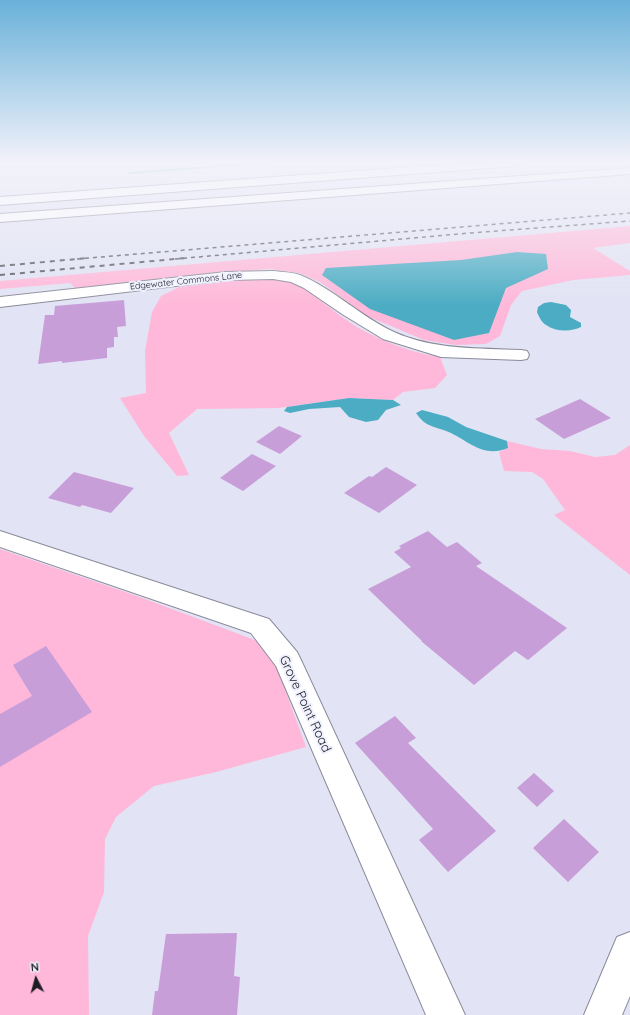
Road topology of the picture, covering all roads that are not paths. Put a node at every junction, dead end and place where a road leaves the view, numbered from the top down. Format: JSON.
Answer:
{"nodes":[{"id":1,"x":102,"y":210,"type":"edge"},
{"id":2,"x":0,"y":218,"type":"edge"},
{"id":3,"x":0,"y":302,"type":"edge"},
{"id":4,"x":521,"y":355,"type":"dead end"},
{"id":5,"x":0,"y":539,"type":"edge"},
{"id":6,"x":630,"y":950,"type":"edge"},
{"id":7,"x":446,"y":1015,"type":"edge"},
{"id":8,"x":603,"y":1015,"type":"edge"}],
"edges":[{"from":1,"to":2,"type":"main road"},
{"from":3,"to":4,"type":"main road","name":"Edgewater Commons Lane"},
{"from":5,"to":7,"type":"main road","name":"Grove Point Road"},
{"from":6,"to":8,"type":"main road"}]}
